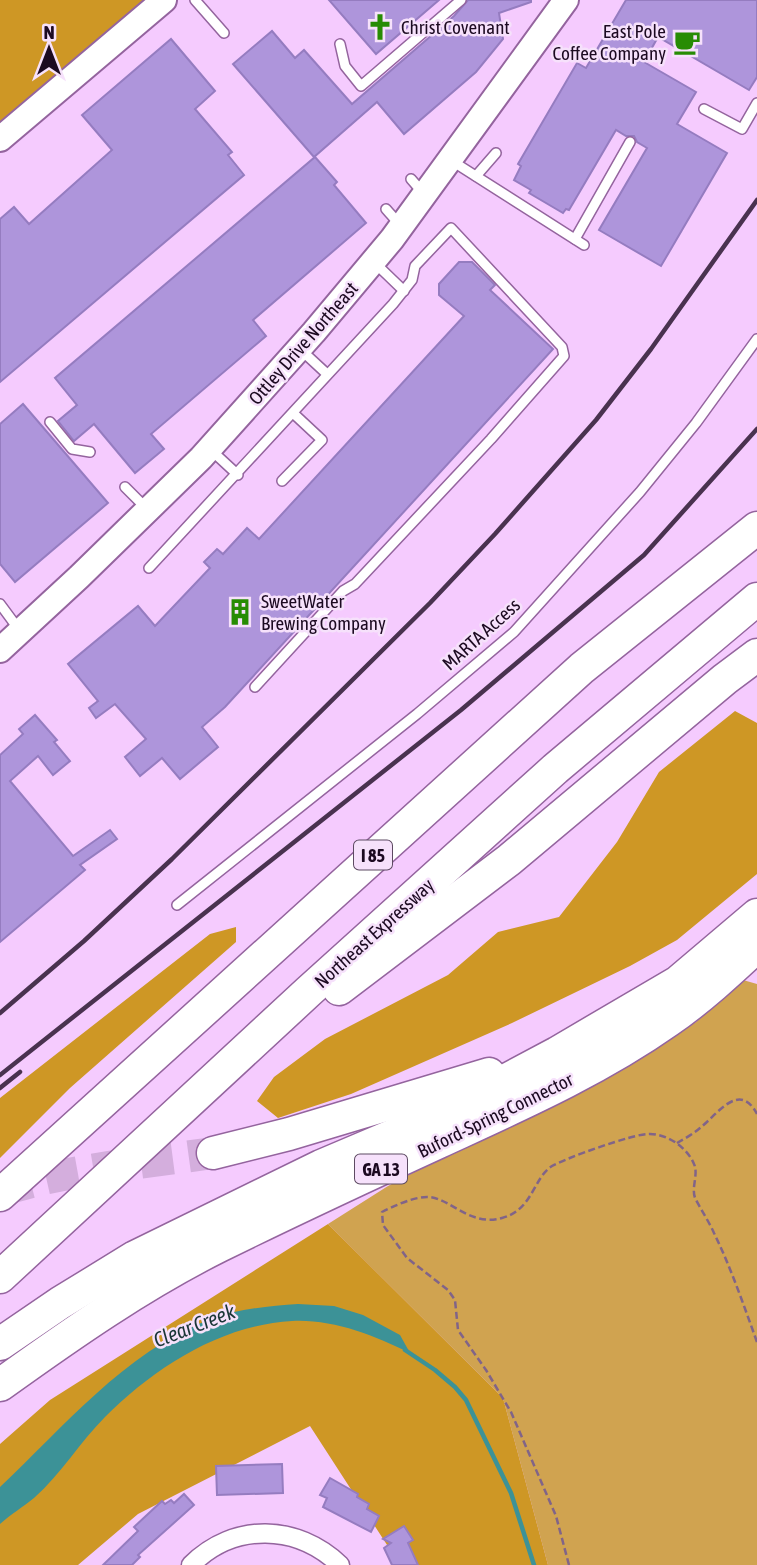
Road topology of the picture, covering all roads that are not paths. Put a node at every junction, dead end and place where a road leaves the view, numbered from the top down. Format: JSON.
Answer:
{"nodes":[{"id":1,"x":195,"y":0,"type":"edge"},
{"id":2,"x":461,"y":0,"type":"edge"},
{"id":3,"x":566,"y":0,"type":"edge"},
{"id":4,"x":160,"y":7,"type":"edge"},
{"id":5,"x":224,"y":33,"type":"dead end"},
{"id":6,"x":340,"y":44,"type":"dead end"},
{"id":7,"x":757,"y":103,"type":"edge"},
{"id":8,"x":704,"y":109,"type":"dead end"},
{"id":9,"x":0,"y":139,"type":"edge"},
{"id":10,"x":631,"y":142,"type":"dead end"},
{"id":11,"x":496,"y":153,"type":"dead end"},
{"id":12,"x":451,"y":160,"type":"junction"},
{"id":13,"x":476,"y":176,"type":"junction"},
{"id":14,"x":373,"y":261,"type":"junction"},
{"id":15,"x":404,"y":291,"type":"junction"},
{"id":16,"x":757,"y":339,"type":"edge"},
{"id":17,"x":300,"y":348,"type":"junction"},
{"id":18,"x":327,"y":374,"type":"junction"},
{"id":19,"x":293,"y":414,"type":"junction"},
{"id":20,"x":50,"y":422,"type":"dead end"},
{"id":21,"x":209,"y":449,"type":"junction"},
{"id":22,"x":90,"y":452,"type":"dead end"},
{"id":23,"x":237,"y":475,"type":"junction"},
{"id":24,"x":282,"y":481,"type":"dead end"},
{"id":25,"x":125,"y":487,"type":"dead end"},
{"id":26,"x":148,"y":510,"type":"junction"},
{"id":27,"x":757,"y":528,"type":"edge"},
{"id":28,"x":149,"y":568,"type":"dead end"},
{"id":29,"x":757,"y":599,"type":"edge"},
{"id":30,"x":0,"y":604,"type":"edge"},
{"id":31,"x":9,"y":646,"type":"edge"},
{"id":32,"x":757,"y":655,"type":"edge"},
{"id":33,"x":255,"y":687,"type":"dead end"},
{"id":34,"x":177,"y":905,"type":"dead end"},
{"id":35,"x":757,"y":915,"type":"edge"},
{"id":36,"x":757,"y":946,"type":"edge"},
{"id":37,"x":557,"y":1053,"type":"junction"},
{"id":38,"x":182,"y":1109,"type":"junction"},
{"id":39,"x":214,"y":1153,"type":"tunnel mouth"},
{"id":40,"x":0,"y":1195,"type":"edge"},
{"id":41,"x":0,"y":1277,"type":"edge"},
{"id":42,"x":0,"y":1344,"type":"edge"},
{"id":43,"x":0,"y":1385,"type":"edge"},
{"id":44,"x":191,"y":1565,"type":"edge"},
{"id":45,"x":340,"y":1565,"type":"edge"}],
"edges":[{"from":1,"to":5,"type":"lane"},
{"from":2,"to":6,"type":"lane"},
{"from":3,"to":12,"type":"street","name":"Ottley Drive Northeast"},
{"from":4,"to":9,"type":"street"},
{"from":7,"to":8,"type":"lane"},
{"from":10,"to":13,"type":"lane"},
{"from":11,"to":13,"type":"lane"},
{"from":12,"to":13,"type":"lane"},
{"from":12,"to":14,"type":"street","name":"Ottley Drive Northeast"},
{"from":14,"to":15,"type":"lane"},
{"from":14,"to":17,"type":"street","name":"Ottley Drive Northeast"},
{"from":15,"to":18,"type":"lane"},
{"from":15,"to":33,"type":"lane"},
{"from":16,"to":34,"type":"lane","name":"MARTA Access"},
{"from":17,"to":18,"type":"lane"},
{"from":17,"to":21,"type":"street","name":"Ottley Drive Northeast"},
{"from":18,"to":19,"type":"lane"},
{"from":19,"to":23,"type":"lane"},
{"from":19,"to":24,"type":"lane"},
{"from":20,"to":22,"type":"lane"},
{"from":21,"to":23,"type":"lane"},
{"from":21,"to":26,"type":"street","name":"Ottley Drive Northeast"},
{"from":23,"to":28,"type":"lane"},
{"from":25,"to":26,"type":"lane"},
{"from":26,"to":31,"type":"street","name":"Ottley Drive Northeast"},
{"from":27,"to":40,"type":"highway","number":"I 85"},
{"from":29,"to":38,"type":"highway","name":"Northeast Expressway"},
{"from":30,"to":31,"type":"lane"},
{"from":32,"to":38,"type":"highway"},
{"from":35,"to":37,"type":"highway","name":"Buford-Spring Connector","number":"GA 13"},
{"from":36,"to":43,"type":"highway","name":"Buford-Spring Connector","number":"GA 13"},
{"from":37,"to":39,"type":"highway"},
{"from":37,"to":42,"type":"highway","name":"Buford-Spring Connector","number":"GA 13"},
{"from":38,"to":41,"type":"highway","name":"Northeast Expressway"},
{"from":44,"to":45,"type":"street"}]}
